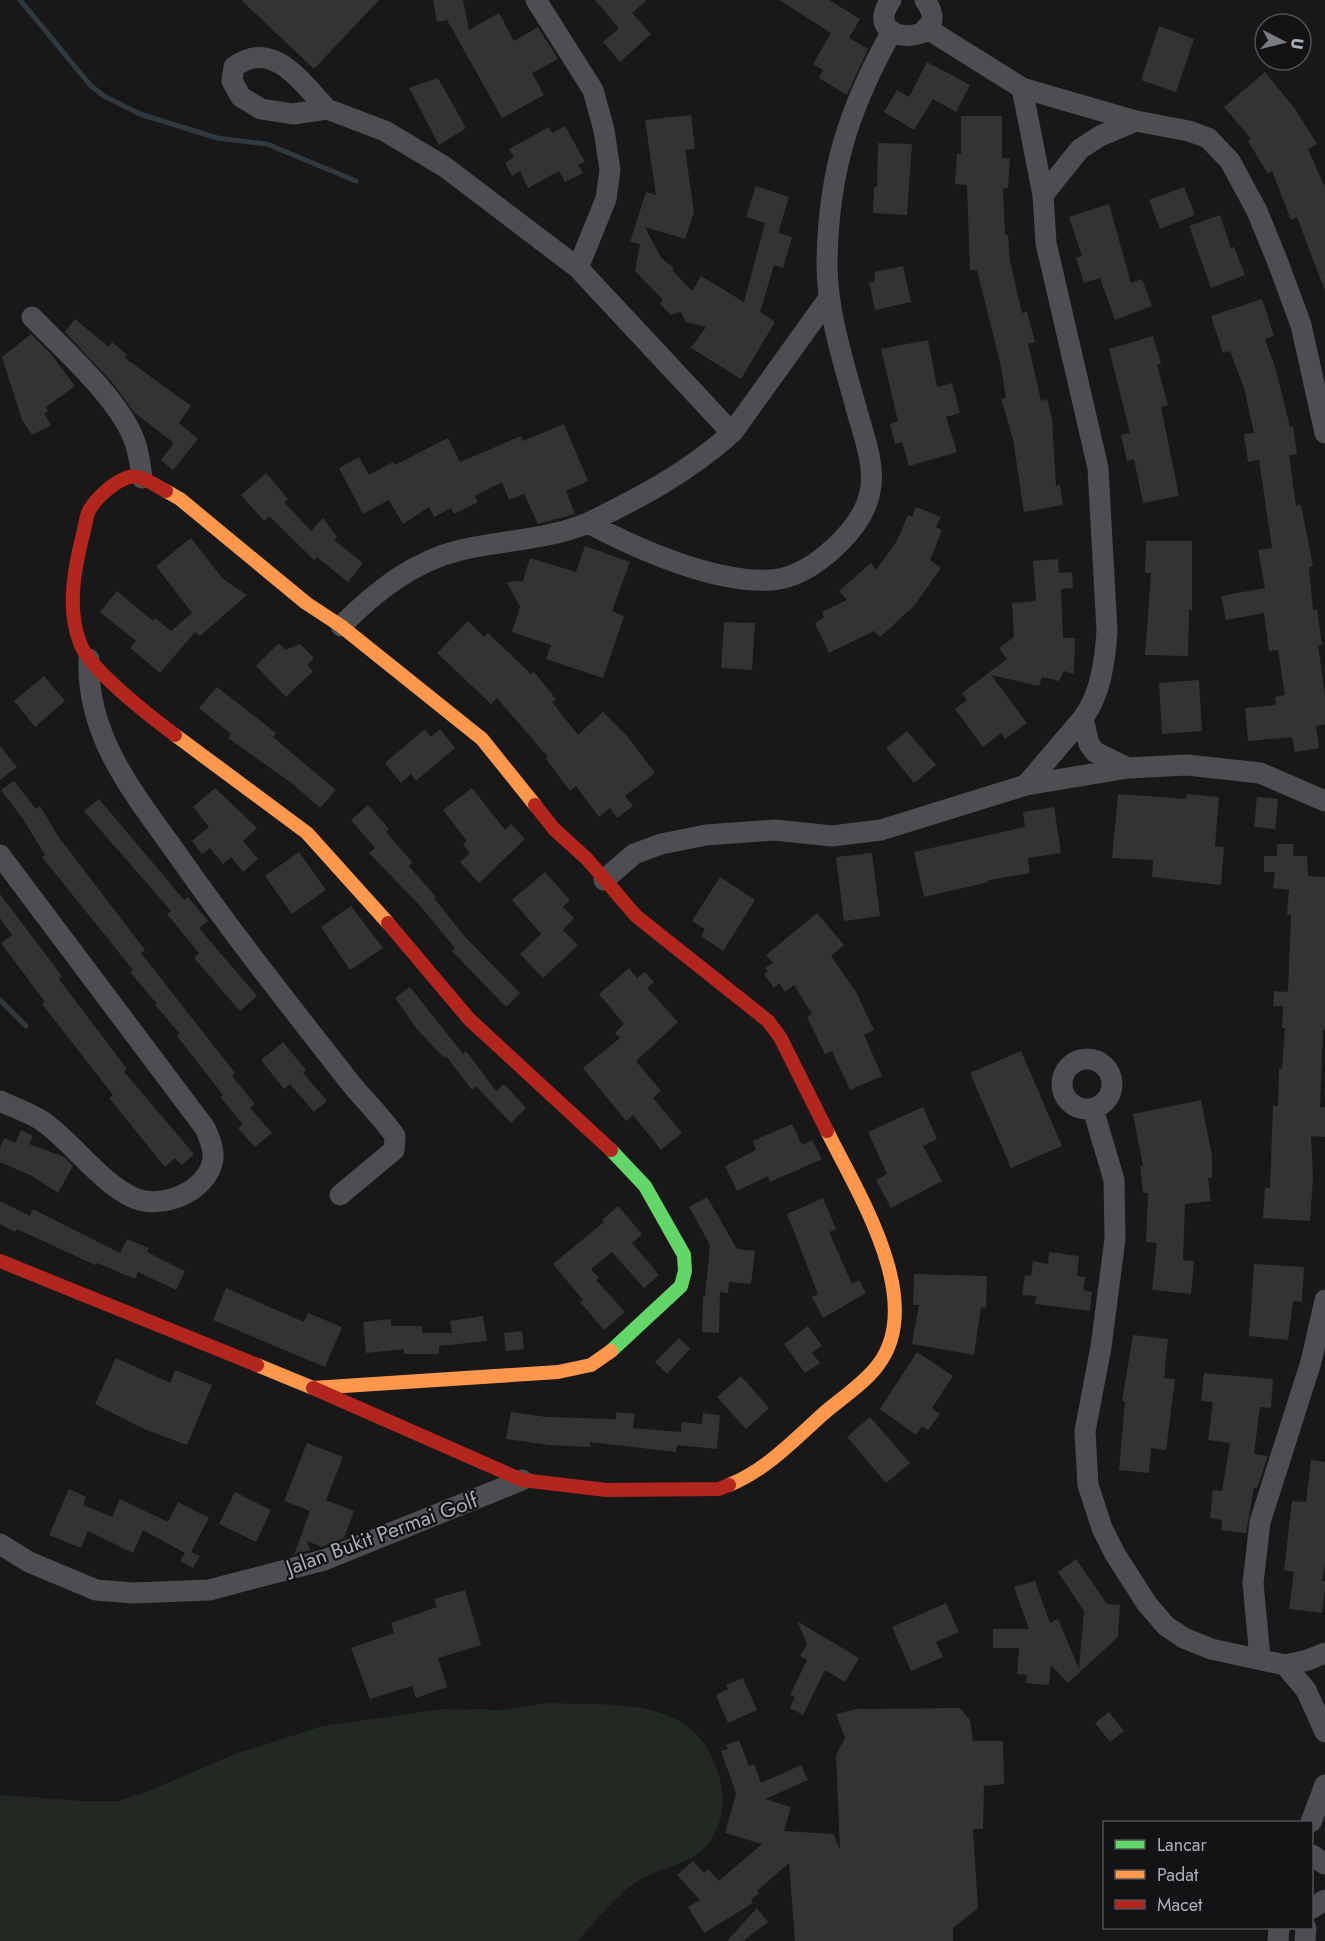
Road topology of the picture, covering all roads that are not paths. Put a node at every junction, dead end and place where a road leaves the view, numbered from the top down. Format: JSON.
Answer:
{"nodes":[{"id":1,"x":536,"y":0,"type":"edge"},
{"id":2,"x":925,"y":0,"type":"edge"},
{"id":3,"x":889,"y":1,"type":"edge"},
{"id":4,"x":926,"y":28,"type":"junction"},
{"id":5,"x":892,"y":31,"type":"junction"},
{"id":6,"x":1022,"y":88,"type":"junction"},
{"id":7,"x":327,"y":109,"type":"dead end"},
{"id":8,"x":1136,"y":121,"type":"junction"},
{"id":9,"x":1043,"y":195,"type":"junction"},
{"id":10,"x":578,"y":268,"type":"junction"},
{"id":11,"x":829,"y":298,"type":"junction"},
{"id":12,"x":32,"y":317,"type":"dead end"},
{"id":13,"x":732,"y":433,"type":"junction"},
{"id":14,"x":1325,"y":433,"type":"edge"},
{"id":15,"x":142,"y":478,"type":"junction"},
{"id":16,"x":588,"y":524,"type":"junction"},
{"id":17,"x":341,"y":626,"type":"junction"},
{"id":18,"x":89,"y":659,"type":"junction"},
{"id":19,"x":1083,"y":718,"type":"junction"},
{"id":20,"x":1128,"y":768,"type":"junction"},
{"id":21,"x":1026,"y":784,"type":"junction"},
{"id":22,"x":1324,"y":799,"type":"edge"},
{"id":23,"x":0,"y":855,"type":"edge"},
{"id":24,"x":604,"y":880,"type":"junction"},
{"id":25,"x":0,"y":1101,"type":"edge"},
{"id":26,"x":1093,"y":1108,"type":"dead end"},
{"id":27,"x":340,"y":1195,"type":"dead end"},
{"id":28,"x":0,"y":1261,"type":"edge"},
{"id":29,"x":1325,"y":1300,"type":"edge"},
{"id":30,"x":313,"y":1388,"type":"junction"},
{"id":31,"x":522,"y":1480,"type":"junction"},
{"id":32,"x":0,"y":1544,"type":"edge"},
{"id":33,"x":1325,"y":1653,"type":"edge"},
{"id":34,"x":1260,"y":1658,"type":"junction"},
{"id":35,"x":1285,"y":1665,"type":"junction"},
{"id":36,"x":1325,"y":1732,"type":"edge"},
{"id":37,"x":1325,"y":1785,"type":"edge"},
{"id":38,"x":1311,"y":1821,"type":"edge"}],
"edges":[{"from":1,"to":10,"type":"street"},
{"from":2,"to":4,"type":"street"},
{"from":3,"to":5,"type":"street"},
{"from":4,"to":5,"type":"street"},
{"from":4,"to":6,"type":"street"},
{"from":5,"to":11,"type":"street"},
{"from":6,"to":8,"type":"street"},
{"from":6,"to":9,"type":"street"},
{"from":7,"to":10,"type":"street"},
{"from":8,"to":9,"type":"street"},
{"from":8,"to":14,"type":"street"},
{"from":9,"to":19,"type":"street"},
{"from":10,"to":13,"type":"street"},
{"from":11,"to":13,"type":"street"},
{"from":11,"to":16,"type":"street"},
{"from":12,"to":15,"type":"street"},
{"from":13,"to":16,"type":"street"},
{"from":15,"to":17,"type":"street"},
{"from":15,"to":18,"type":"street"},
{"from":16,"to":17,"type":"street"},
{"from":17,"to":24,"type":"street"},
{"from":18,"to":27,"type":"street"},
{"from":18,"to":30,"type":"street"},
{"from":19,"to":20,"type":"street"},
{"from":19,"to":21,"type":"street"},
{"from":20,"to":21,"type":"street"},
{"from":20,"to":22,"type":"street"},
{"from":21,"to":24,"type":"street"},
{"from":23,"to":25,"type":"street"},
{"from":24,"to":31,"type":"street"},
{"from":26,"to":34,"type":"street"},
{"from":28,"to":30,"type":"street"},
{"from":29,"to":34,"type":"street"},
{"from":30,"to":31,"type":"street"},
{"from":31,"to":32,"type":"street","name":"Jalan Bukit Permai Golf"},
{"from":33,"to":35,"type":"street"},
{"from":34,"to":35,"type":"street"},
{"from":35,"to":36,"type":"street"},
{"from":37,"to":38,"type":"street"}]}
